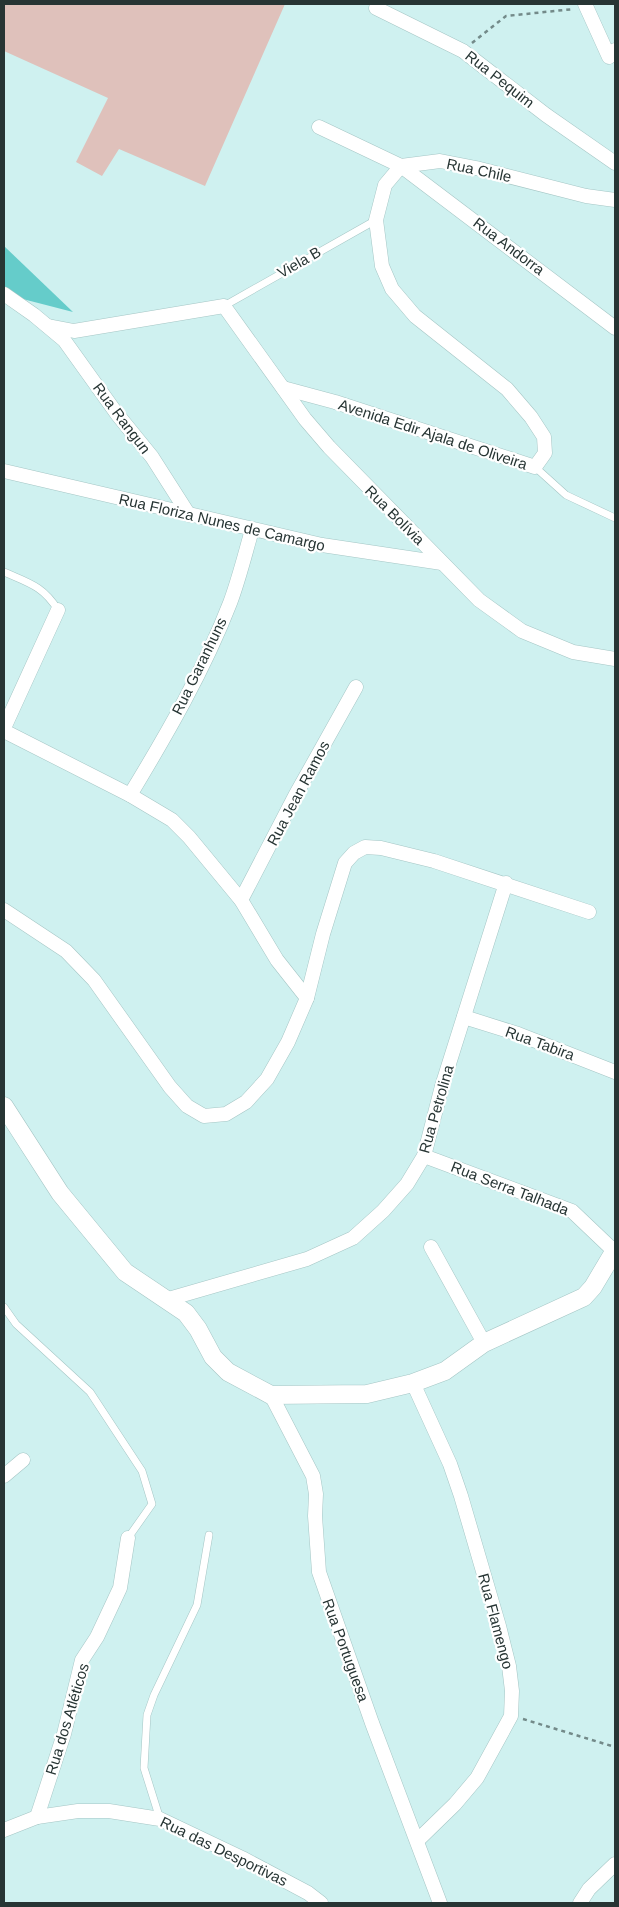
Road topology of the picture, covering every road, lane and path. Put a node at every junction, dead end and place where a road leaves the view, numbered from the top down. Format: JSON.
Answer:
{"nodes":[{"id":1,"x":586,"y":6,"type":"edge"},
{"id":2,"x":376,"y":8,"type":"dead end"},
{"id":3,"x":615,"y":50,"type":"edge"},
{"id":4,"x":464,"y":51,"type":"junction"},
{"id":5,"x":319,"y":127,"type":"dead end"},
{"id":6,"x":615,"y":164,"type":"edge"},
{"id":7,"x":402,"y":166,"type":"junction"},
{"id":8,"x":615,"y":200,"type":"edge"},
{"id":9,"x":376,"y":220,"type":"junction"},
{"id":10,"x":4,"y":294,"type":"edge"},
{"id":11,"x":224,"y":306,"type":"junction"},
{"id":12,"x":615,"y":313,"type":"edge"},
{"id":13,"x":599,"y":314,"type":"junction"},
{"id":14,"x":48,"y":326,"type":"junction"},
{"id":15,"x":615,"y":328,"type":"edge"},
{"id":16,"x":283,"y":388,"type":"junction"},
{"id":17,"x":535,"y":467,"type":"junction"},
{"id":18,"x":4,"y":471,"type":"edge"},
{"id":19,"x":189,"y":515,"type":"junction"},
{"id":20,"x":615,"y":518,"type":"edge"},
{"id":21,"x":252,"y":530,"type":"junction"},
{"id":22,"x":442,"y":562,"type":"junction"},
{"id":23,"x":4,"y":572,"type":"edge"},
{"id":24,"x":58,"y":610,"type":"joint"},
{"id":25,"x":615,"y":658,"type":"edge"},
{"id":26,"x":356,"y":688,"type":"dead end"},
{"id":27,"x":4,"y":730,"type":"edge"},
{"id":28,"x":130,"y":795,"type":"junction"},
{"id":29,"x":506,"y":883,"type":"junction"},
{"id":30,"x":241,"y":900,"type":"junction"},
{"id":31,"x":4,"y":910,"type":"edge"},
{"id":32,"x":589,"y":912,"type":"dead end"},
{"id":33,"x":307,"y":998,"type":"junction"},
{"id":34,"x":464,"y":1017,"type":"junction"},
{"id":35,"x":615,"y":1072,"type":"edge"},
{"id":36,"x":4,"y":1106,"type":"edge"},
{"id":37,"x":424,"y":1156,"type":"junction"},
{"id":38,"x":431,"y":1246,"type":"dead end"},
{"id":39,"x":614,"y":1250,"type":"edge"},
{"id":40,"x":165,"y":1300,"type":"junction"},
{"id":41,"x":4,"y":1307,"type":"edge"},
{"id":42,"x":484,"y":1343,"type":"junction"},
{"id":43,"x":413,"y":1383,"type":"junction"},
{"id":44,"x":271,"y":1395,"type":"junction"},
{"id":45,"x":23,"y":1460,"type":"dead end"},
{"id":46,"x":4,"y":1476,"type":"edge"},
{"id":47,"x":209,"y":1535,"type":"dead end"},
{"id":48,"x":128,"y":1538,"type":"joint"},
{"id":49,"x":511,"y":1716,"type":"junction"},
{"id":50,"x":615,"y":1747,"type":"edge"},
{"id":51,"x":37,"y":1817,"type":"junction"},
{"id":52,"x":160,"y":1819,"type":"junction"},
{"id":53,"x":4,"y":1830,"type":"edge"},
{"id":54,"x":418,"y":1840,"type":"junction"},
{"id":55,"x":615,"y":1864,"type":"edge"},
{"id":56,"x":321,"y":1903,"type":"edge"},
{"id":57,"x":440,"y":1903,"type":"edge"},
{"id":58,"x":580,"y":1903,"type":"edge"}],
"edges":[{"from":1,"to":3,"type":"street"},
{"from":1,"to":4,"type":"path"},
{"from":2,"to":4,"type":"street","name":"Rua Pequim"},
{"from":4,"to":6,"type":"street","name":"Rua Pequim"},
{"from":5,"to":7,"type":"street"},
{"from":7,"to":8,"type":"street","name":"Rua Chile"},
{"from":7,"to":9,"type":"street","name":"Avenida Edir Ajala de Oliveira"},
{"from":7,"to":13,"type":"street","name":"Rua Andorra"},
{"from":9,"to":11,"type":"lane","name":"Viela B"},
{"from":9,"to":17,"type":"street","name":"Avenida Edir Ajala de Oliveira"},
{"from":10,"to":14,"type":"street"},
{"from":11,"to":14,"type":"street"},
{"from":11,"to":16,"type":"street","name":"Rua Bolívia"},
{"from":12,"to":13,"type":"street"},
{"from":13,"to":15,"type":"street","name":"Rua Andorra"},
{"from":14,"to":19,"type":"street","name":"Rua Rangun"},
{"from":16,"to":17,"type":"street","name":"Avenida Edir Ajala de Oliveira"},
{"from":16,"to":22,"type":"street","name":"Rua Bolívia"},
{"from":17,"to":20,"type":"lane"},
{"from":18,"to":19,"type":"street","name":"Rua Floriza Nunes de Camargo"},
{"from":19,"to":21,"type":"street","name":"Rua Floriza Nunes de Camargo"},
{"from":21,"to":22,"type":"street","name":"Rua Floriza Nunes de Camargo"},
{"from":21,"to":28,"type":"street","name":"Rua Garanhuns"},
{"from":22,"to":25,"type":"street","name":"Rua Bolívia"},
{"from":23,"to":24,"type":"lane"},
{"from":24,"to":27,"type":"street"},
{"from":26,"to":30,"type":"street","name":"Rua Jean Ramos"},
{"from":27,"to":28,"type":"street"},
{"from":28,"to":30,"type":"street"},
{"from":29,"to":32,"type":"street"},
{"from":29,"to":33,"type":"street"},
{"from":29,"to":34,"type":"street","name":"Rua Petrolina"},
{"from":30,"to":33,"type":"street"},
{"from":31,"to":33,"type":"street"},
{"from":34,"to":35,"type":"street","name":"Rua Tabira"},
{"from":34,"to":37,"type":"street","name":"Rua Petrolina"},
{"from":36,"to":40,"type":"street"},
{"from":37,"to":39,"type":"street","name":"Rua Serra Talhada"},
{"from":37,"to":40,"type":"street","name":"Rua Petrolina"},
{"from":38,"to":42,"type":"street"},
{"from":39,"to":42,"type":"street"},
{"from":40,"to":44,"type":"street"},
{"from":41,"to":48,"type":"lane"},
{"from":42,"to":43,"type":"street"},
{"from":43,"to":44,"type":"street"},
{"from":43,"to":49,"type":"street","name":"Rua Flamengo"},
{"from":44,"to":54,"type":"street","name":"Rua Portuguesa"},
{"from":45,"to":46,"type":"street"},
{"from":47,"to":52,"type":"lane"},
{"from":48,"to":51,"type":"street","name":"Rua dos Atléticos"},
{"from":49,"to":50,"type":"path"},
{"from":49,"to":54,"type":"street","name":"Rua Flamengo"},
{"from":51,"to":52,"type":"street","name":"Rua das Desportivas"},
{"from":51,"to":53,"type":"street","name":"Rua das Desportivas"},
{"from":52,"to":56,"type":"street","name":"Rua das Desportivas"},
{"from":54,"to":57,"type":"street","name":"Rua Portuguesa"},
{"from":55,"to":58,"type":"street"}]}
